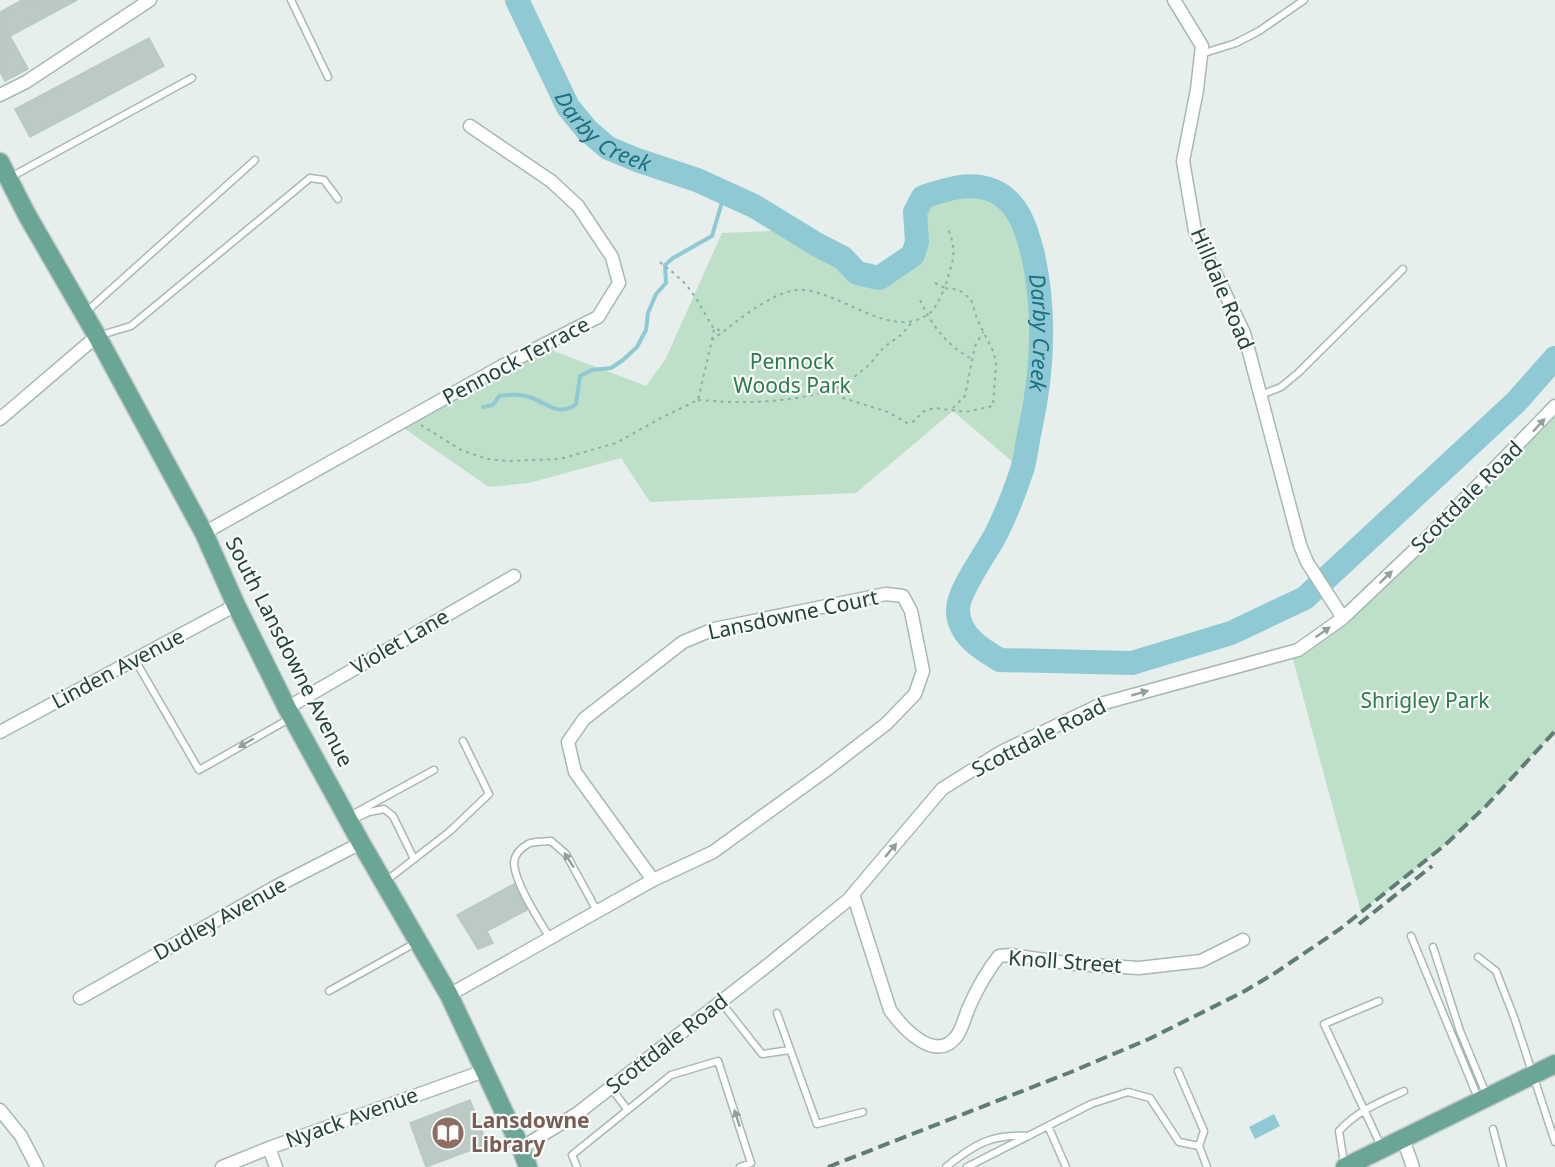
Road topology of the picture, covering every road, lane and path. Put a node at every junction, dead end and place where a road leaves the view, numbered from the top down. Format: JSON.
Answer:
{"nodes":[{"id":1,"x":150,"y":0,"type":"edge"},
{"id":2,"x":291,"y":0,"type":"edge"},
{"id":3,"x":1174,"y":0,"type":"edge"},
{"id":4,"x":1304,"y":0,"type":"edge"},
{"id":5,"x":1201,"y":54,"type":"junction"},
{"id":6,"x":328,"y":76,"type":"dead end"},
{"id":7,"x":192,"y":78,"type":"dead end"},
{"id":8,"x":0,"y":95,"type":"edge"},
{"id":9,"x":470,"y":126,"type":"dead end"},
{"id":10,"x":255,"y":160,"type":"dead end"},
{"id":11,"x":4,"y":170,"type":"edge"},
{"id":12,"x":338,"y":199,"type":"dead end"},
{"id":13,"x":947,"y":226,"type":"dead end"},
{"id":14,"x":660,"y":262,"type":"dead end"},
{"id":15,"x":1402,"y":269,"type":"dead end"},
{"id":16,"x":935,"y":283,"type":"dead end"},
{"id":17,"x":945,"y":288,"type":"junction"},
{"id":18,"x":920,"y":300,"type":"dead end"},
{"id":19,"x":84,"y":313,"type":"junction"},
{"id":20,"x":926,"y":314,"type":"junction"},
{"id":21,"x":913,"y":321,"type":"junction"},
{"id":22,"x":714,"y":329,"type":"junction"},
{"id":23,"x":724,"y":331,"type":"junction"},
{"id":24,"x":983,"y":332,"type":"junction"},
{"id":25,"x":97,"y":336,"type":"junction"},
{"id":26,"x":712,"y":340,"type":"junction"},
{"id":27,"x":972,"y":359,"type":"junction"},
{"id":28,"x":834,"y":389,"type":"junction"},
{"id":29,"x":1261,"y":396,"type":"junction"},
{"id":30,"x":698,"y":400,"type":"junction"},
{"id":31,"x":1555,"y":406,"type":"edge"},
{"id":32,"x":951,"y":409,"type":"junction"},
{"id":33,"x":411,"y":418,"type":"junction"},
{"id":34,"x":0,"y":419,"type":"edge"},
{"id":35,"x":204,"y":533,"type":"junction"},
{"id":36,"x":514,"y":576,"type":"dead end"},
{"id":37,"x":236,"y":605,"type":"junction"},
{"id":38,"x":1340,"y":613,"type":"junction"},
{"id":39,"x":135,"y":660,"type":"junction"},
{"id":40,"x":290,"y":712,"type":"junction"},
{"id":41,"x":0,"y":732,"type":"edge"},
{"id":42,"x":463,"y":741,"type":"dead end"},
{"id":43,"x":434,"y":770,"type":"dead end"},
{"id":44,"x":348,"y":819,"type":"junction"},
{"id":45,"x":361,"y":843,"type":"junction"},
{"id":46,"x":414,"y":859,"type":"junction"},
{"id":47,"x":652,"y":880,"type":"junction"},
{"id":48,"x":384,"y":882,"type":"junction"},
{"id":49,"x":853,"y":894,"type":"junction"},
{"id":50,"x":597,"y":911,"type":"junction"},
{"id":51,"x":1411,"y":936,"type":"dead end"},
{"id":52,"x":550,"y":938,"type":"junction"},
{"id":53,"x":1243,"y":940,"type":"dead end"},
{"id":54,"x":418,"y":941,"type":"junction"},
{"id":55,"x":1433,"y":947,"type":"dead end"},
{"id":56,"x":1478,"y":957,"type":"dead end"},
{"id":57,"x":329,"y":991,"type":"dead end"},
{"id":58,"x":449,"y":995,"type":"junction"},
{"id":59,"x":80,"y":998,"type":"dead end"},
{"id":60,"x":1379,"y":1000,"type":"dead end"},
{"id":61,"x":721,"y":1002,"type":"junction"},
{"id":62,"x":777,"y":1013,"type":"dead end"},
{"id":63,"x":790,"y":1050,"type":"junction"},
{"id":64,"x":1554,"y":1068,"type":"edge"},
{"id":65,"x":484,"y":1071,"type":"junction"},
{"id":66,"x":1178,"y":1071,"type":"dead end"},
{"id":67,"x":1533,"y":1075,"type":"junction"},
{"id":68,"x":611,"y":1088,"type":"junction"},
{"id":69,"x":1404,"y":1091,"type":"dead end"},
{"id":70,"x":1483,"y":1099,"type":"junction"},
{"id":71,"x":627,"y":1109,"type":"junction"},
{"id":72,"x":0,"y":1110,"type":"edge"},
{"id":73,"x":1364,"y":1110,"type":"junction"},
{"id":74,"x":864,"y":1112,"type":"dead end"},
{"id":75,"x":1048,"y":1126,"type":"junction"},
{"id":76,"x":1493,"y":1129,"type":"dead end"},
{"id":77,"x":1029,"y":1136,"type":"junction"},
{"id":78,"x":1404,"y":1139,"type":"junction"},
{"id":79,"x":1555,"y":1142,"type":"edge"},
{"id":80,"x":1199,"y":1146,"type":"junction"},
{"id":81,"x":269,"y":1148,"type":"junction"},
{"id":82,"x":521,"y":1148,"type":"junction"},
{"id":83,"x":1382,"y":1149,"type":"junction"},
{"id":84,"x":36,"y":1167,"type":"edge"},
{"id":85,"x":222,"y":1167,"type":"edge"},
{"id":86,"x":276,"y":1167,"type":"edge"},
{"id":87,"x":528,"y":1167,"type":"edge"},
{"id":88,"x":577,"y":1167,"type":"edge"},
{"id":89,"x":740,"y":1167,"type":"edge"},
{"id":90,"x":946,"y":1167,"type":"edge"},
{"id":91,"x":967,"y":1167,"type":"edge"},
{"id":92,"x":1066,"y":1167,"type":"edge"},
{"id":93,"x":1207,"y":1167,"type":"edge"},
{"id":94,"x":1345,"y":1167,"type":"edge"},
{"id":95,"x":1413,"y":1167,"type":"edge"},
{"id":96,"x":1503,"y":1167,"type":"edge"}],
"edges":[{"from":1,"to":8,"type":"street"},
{"from":2,"to":6,"type":"lane"},
{"from":3,"to":5,"type":"street","name":"Hilldale Road"},
{"from":4,"to":5,"type":"lane"},
{"from":5,"to":29,"type":"street","name":"Hilldale Road"},
{"from":7,"to":11,"type":"lane"},
{"from":9,"to":33,"type":"street","name":"Pennock Terrace"},
{"from":10,"to":19,"type":"lane"},
{"from":11,"to":19,"type":"main road","name":"South Lansdowne Avenue"},
{"from":12,"to":25,"type":"lane"},
{"from":13,"to":17,"type":"path"},
{"from":14,"to":22,"type":"path"},
{"from":15,"to":29,"type":"lane"},
{"from":16,"to":17,"type":"path"},
{"from":17,"to":20,"type":"path"},
{"from":17,"to":24,"type":"path"},
{"from":18,"to":20,"type":"path"},
{"from":19,"to":25,"type":"main road","name":"South Lansdowne Avenue"},
{"from":20,"to":21,"type":"path"},
{"from":20,"to":27,"type":"path"},
{"from":21,"to":23,"type":"path"},
{"from":21,"to":28,"type":"path"},
{"from":22,"to":23,"type":"path"},
{"from":22,"to":26,"type":"path"},
{"from":23,"to":26,"type":"path"},
{"from":24,"to":27,"type":"path"},
{"from":24,"to":32,"type":"path"},
{"from":25,"to":34,"type":"street"},
{"from":25,"to":35,"type":"main road","name":"South Lansdowne Avenue"},
{"from":26,"to":30,"type":"path"},
{"from":27,"to":32,"type":"path"},
{"from":28,"to":30,"type":"path"},
{"from":28,"to":32,"type":"path"},
{"from":29,"to":38,"type":"street","name":"Hilldale Road"},
{"from":30,"to":33,"type":"path"},
{"from":38,"to":31,"type":"street","name":"Scottdale Road","one_way":true},
{"from":33,"to":35,"type":"street","name":"Pennock Terrace"},
{"from":35,"to":37,"type":"main road","name":"South Lansdowne Avenue"},
{"from":36,"to":40,"type":"street","name":"Violet Lane"},
{"from":37,"to":39,"type":"street","name":"Linden Avenue"},
{"from":37,"to":40,"type":"main road","name":"South Lansdowne Avenue"},
{"from":49,"to":38,"type":"street","name":"Scottdale Road","one_way":true},
{"from":40,"to":39,"type":"lane","one_way":true},
{"from":39,"to":41,"type":"street","name":"Linden Avenue"},
{"from":40,"to":44,"type":"main road","name":"South Lansdowne Avenue"},
{"from":42,"to":46,"type":"lane"},
{"from":43,"to":44,"type":"lane"},
{"from":44,"to":45,"type":"main road","name":"South Lansdowne Avenue"},
{"from":44,"to":46,"type":"lane"},
{"from":45,"to":48,"type":"main road","name":"South Lansdowne Avenue"},
{"from":45,"to":59,"type":"street","name":"Dudley Avenue"},
{"from":46,"to":48,"type":"lane"},
{"from":47,"to":47,"type":"street","name":"Lansdowne Court"},
{"from":47,"to":50,"type":"street","name":"Lansdowne Court"},
{"from":48,"to":54,"type":"main road","name":"South Lansdowne Avenue"},
{"from":49,"to":53,"type":"street","name":"Knoll Street"},
{"from":49,"to":61,"type":"street","name":"Scottdale Road"},
{"from":50,"to":52,"type":"street","name":"Lansdowne Court"},
{"from":50,"to":52,"type":"lane","one_way":true},
{"from":51,"to":70,"type":"lane"},
{"from":52,"to":58,"type":"street","name":"Lansdowne Court"},
{"from":54,"to":57,"type":"lane"},
{"from":54,"to":58,"type":"main road","name":"South Lansdowne Avenue"},
{"from":55,"to":70,"type":"lane"},
{"from":56,"to":67,"type":"lane"},
{"from":58,"to":65,"type":"main road","name":"South Lansdowne Avenue"},
{"from":60,"to":73,"type":"lane"},
{"from":61,"to":63,"type":"lane"},
{"from":61,"to":68,"type":"street","name":"Scottdale Road"},
{"from":62,"to":63,"type":"lane"},
{"from":63,"to":74,"type":"lane"},
{"from":64,"to":67,"type":"main road"},
{"from":65,"to":81,"type":"street","name":"Nyack Avenue"},
{"from":65,"to":82,"type":"main road","name":"South Lansdowne Avenue"},
{"from":66,"to":80,"type":"lane"},
{"from":67,"to":70,"type":"main road"},
{"from":67,"to":79,"type":"lane"},
{"from":68,"to":71,"type":"lane"},
{"from":68,"to":82,"type":"street","name":"Scottdale Road"},
{"from":69,"to":73,"type":"lane"},
{"from":70,"to":78,"type":"main road"},
{"from":71,"to":88,"type":"lane"},
{"from":89,"to":71,"type":"lane","one_way":true},
{"from":72,"to":84,"type":"street"},
{"from":73,"to":83,"type":"lane"},
{"from":73,"to":94,"type":"lane"},
{"from":75,"to":77,"type":"lane"},
{"from":75,"to":80,"type":"lane"},
{"from":75,"to":92,"type":"lane"},
{"from":76,"to":96,"type":"lane"},
{"from":77,"to":90,"type":"lane"},
{"from":77,"to":91,"type":"lane"},
{"from":78,"to":83,"type":"main road"},
{"from":78,"to":95,"type":"street"},
{"from":80,"to":93,"type":"lane"},
{"from":81,"to":85,"type":"street","name":"Nyack Avenue"},
{"from":81,"to":86,"type":"street"},
{"from":82,"to":87,"type":"main road","name":"South Lansdowne Avenue"},
{"from":83,"to":94,"type":"main road"}]}
